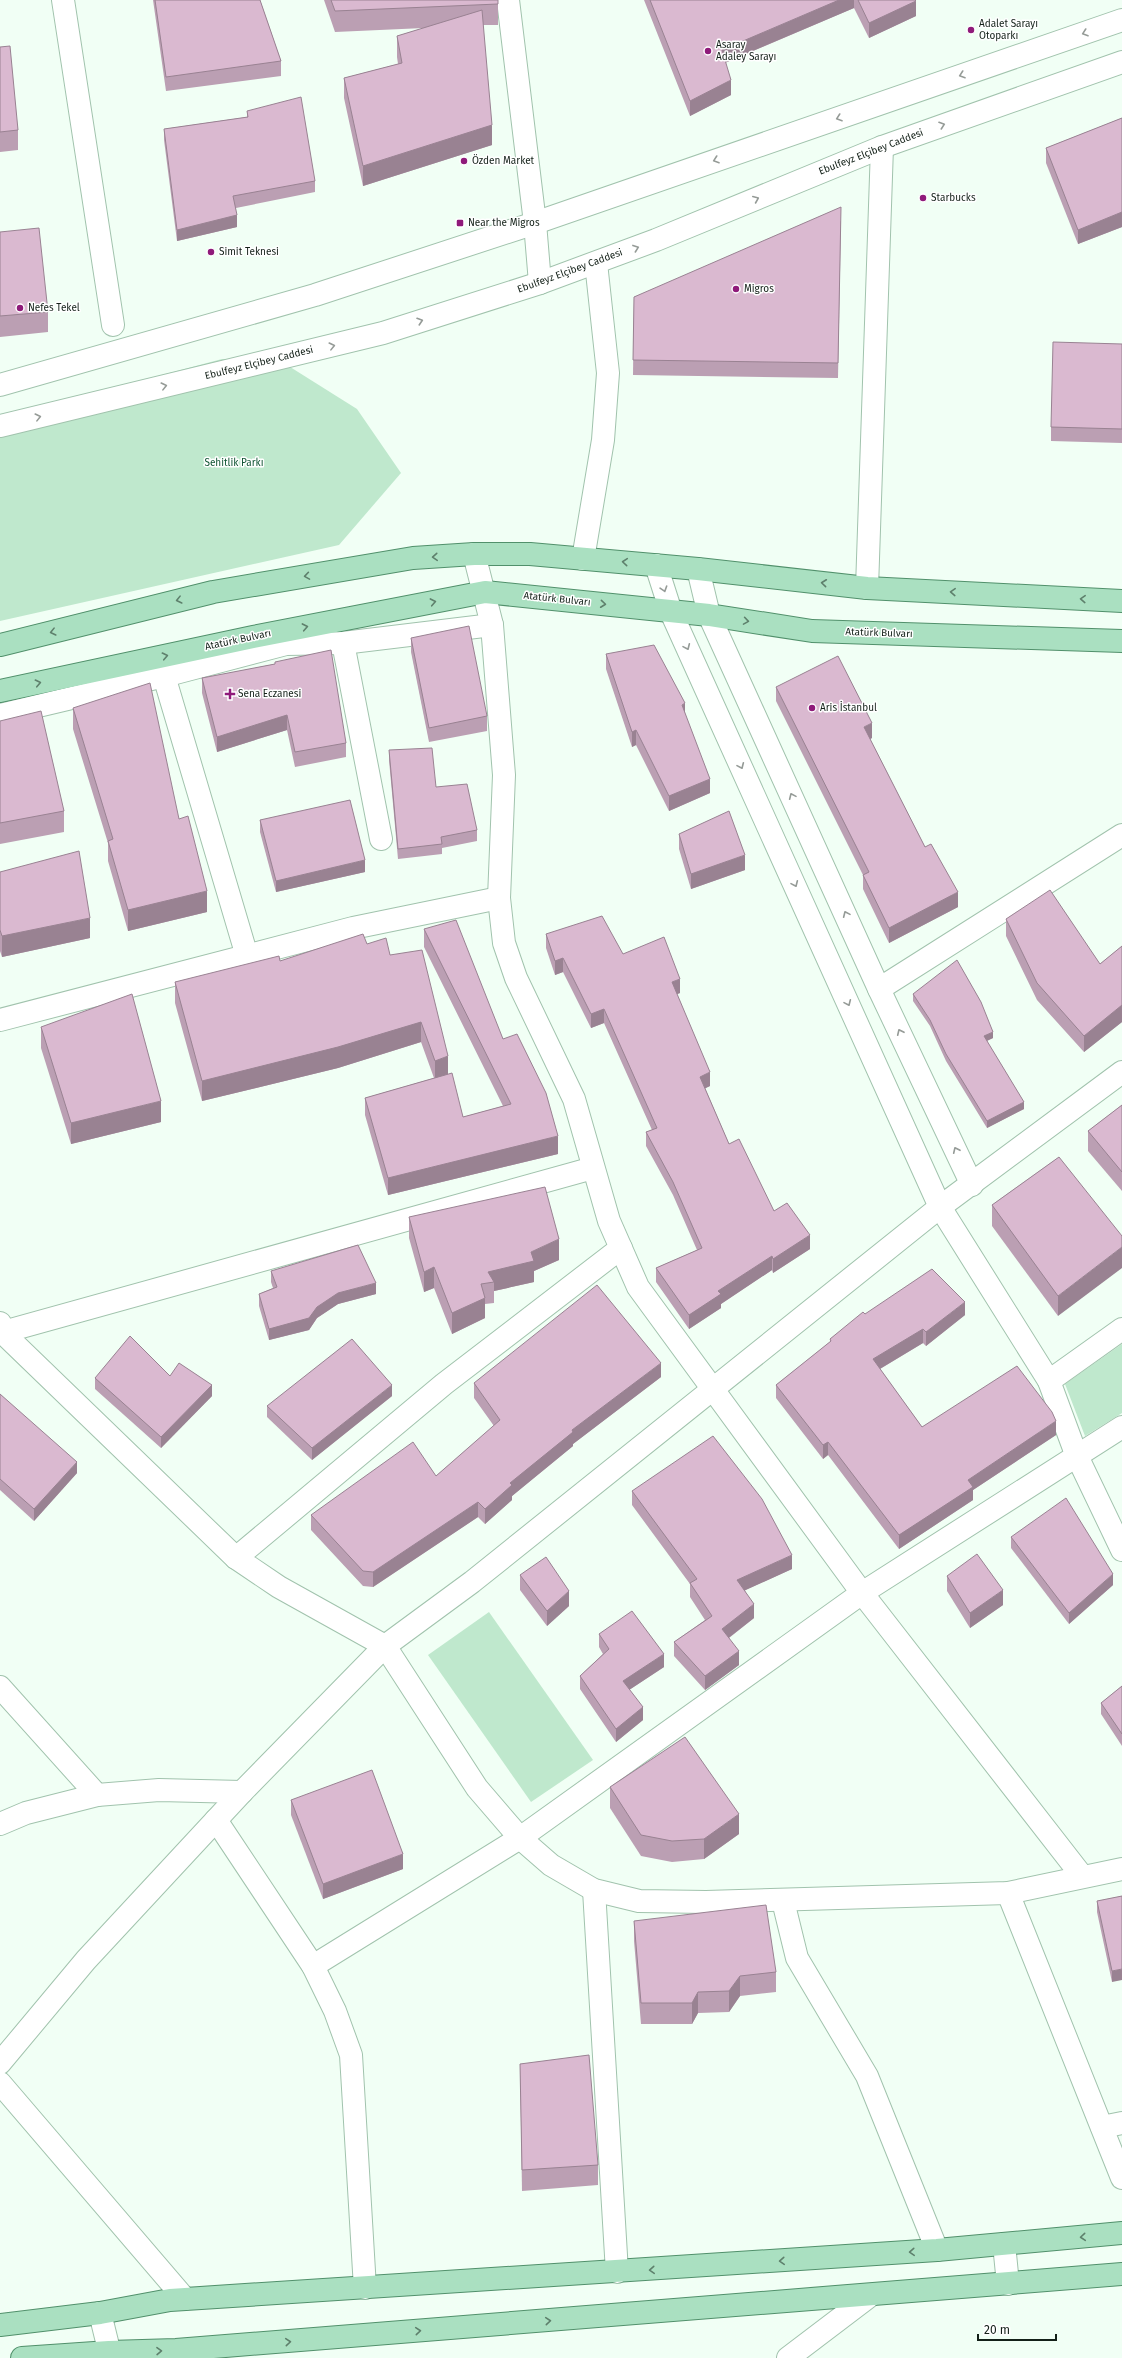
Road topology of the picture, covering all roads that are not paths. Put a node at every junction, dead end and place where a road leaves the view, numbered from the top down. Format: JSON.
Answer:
{"nodes":[{"id":1,"x":63,"y":0,"type":"edge"},
{"id":2,"x":508,"y":0,"type":"edge"},
{"id":3,"x":1122,"y":20,"type":"edge"},
{"id":4,"x":1122,"y":62,"type":"edge"},
{"id":5,"x":882,"y":146,"type":"junction"},
{"id":6,"x":535,"y":223,"type":"junction"},
{"id":7,"x":596,"y":263,"type":"junction"},
{"id":8,"x":540,"y":283,"type":"junction"},
{"id":9,"x":113,"y":325,"type":"dead end"},
{"id":10,"x":0,"y":385,"type":"edge"},
{"id":11,"x":0,"y":426,"type":"edge"},
{"id":12,"x":474,"y":554,"type":"junction"},
{"id":13,"x":583,"y":559,"type":"junction"},
{"id":14,"x":656,"y":565,"type":"junction"},
{"id":15,"x":698,"y":569,"type":"junction"},
{"id":16,"x":867,"y":588,"type":"junction"},
{"id":17,"x":485,"y":592,"type":"junction"},
{"id":18,"x":1122,"y":601,"type":"edge"},
{"id":19,"x":671,"y":612,"type":"junction"},
{"id":20,"x":709,"y":615,"type":"junction"},
{"id":21,"x":492,"y":625,"type":"junction"},
{"id":22,"x":1122,"y":641,"type":"edge"},
{"id":23,"x":343,"y":643,"type":"junction"},
{"id":24,"x":0,"y":645,"type":"edge"},
{"id":25,"x":164,"y":676,"type":"junction"},
{"id":26,"x":0,"y":691,"type":"edge"},
{"id":27,"x":0,"y":715,"type":"edge"},
{"id":28,"x":1122,"y":835,"type":"edge"},
{"id":29,"x":381,"y":839,"type":"dead end"},
{"id":30,"x":499,"y":898,"type":"junction"},
{"id":31,"x":247,"y":956,"type":"junction"},
{"id":32,"x":880,"y":989,"type":"junction"},
{"id":33,"x":0,"y":1020,"type":"edge"},
{"id":34,"x":1122,"y":1072,"type":"edge"},
{"id":35,"x":593,"y":1168,"type":"junction"},
{"id":36,"x":972,"y":1185,"type":"junction"},
{"id":37,"x":940,"y":1207,"type":"junction"},
{"id":38,"x":621,"y":1248,"type":"junction"},
{"id":39,"x":1122,"y":1329,"type":"edge"},
{"id":40,"x":1,"y":1330,"type":"edge"},
{"id":41,"x":1049,"y":1381,"type":"junction"},
{"id":42,"x":712,"y":1390,"type":"junction"},
{"id":43,"x":1122,"y":1427,"type":"edge"},
{"id":44,"x":1076,"y":1454,"type":"junction"},
{"id":45,"x":1122,"y":1550,"type":"edge"},
{"id":46,"x":236,"y":1558,"type":"junction"},
{"id":47,"x":862,"y":1593,"type":"junction"},
{"id":48,"x":385,"y":1646,"type":"junction"},
{"id":49,"x":0,"y":1687,"type":"edge"},
{"id":50,"x":242,"y":1792,"type":"junction"},
{"id":51,"x":97,"y":1795,"type":"junction"},
{"id":52,"x":216,"y":1820,"type":"junction"},
{"id":53,"x":0,"y":1824,"type":"edge"},
{"id":54,"x":520,"y":1838,"type":"junction"},
{"id":55,"x":1122,"y":1869,"type":"edge"},
{"id":56,"x":1082,"y":1876,"type":"junction"},
{"id":57,"x":594,"y":1890,"type":"junction"},
{"id":58,"x":1008,"y":1892,"type":"junction"},
{"id":59,"x":783,"y":1901,"type":"junction"},
{"id":60,"x":313,"y":1966,"type":"junction"},
{"id":61,"x":0,"y":2062,"type":"edge"},
{"id":62,"x":0,"y":2083,"type":"edge"},
{"id":63,"x":1112,"y":2125,"type":"edge"},
{"id":64,"x":1122,"y":2178,"type":"edge"},
{"id":65,"x":1122,"y":2233,"type":"edge"},
{"id":66,"x":1004,"y":2244,"type":"junction"},
{"id":67,"x":937,"y":2250,"type":"junction"},
{"id":68,"x":617,"y":2272,"type":"junction"},
{"id":69,"x":1122,"y":2274,"type":"edge"},
{"id":70,"x":1008,"y":2284,"type":"junction"},
{"id":71,"x":365,"y":2288,"type":"junction"},
{"id":72,"x":871,"y":2295,"type":"junction"},
{"id":73,"x":184,"y":2299,"type":"junction"},
{"id":74,"x":100,"y":2314,"type":"junction"},
{"id":75,"x":0,"y":2325,"type":"edge"},
{"id":76,"x":110,"y":2355,"type":"edge"},
{"id":77,"x":22,"y":2358,"type":"edge"},
{"id":78,"x":788,"y":2358,"type":"edge"}],
"edges":[{"from":1,"to":9,"type":"street"},
{"from":2,"to":6,"type":"street"},
{"from":3,"to":6,"type":"street","one_way":true},
{"from":5,"to":4,"type":"street","name":"Ebulfeyz Elçibey Caddesi","one_way":true},
{"from":7,"to":5,"type":"street","name":"Ebulfeyz Elçibey Caddesi","one_way":true},
{"from":5,"to":16,"type":"street"},
{"from":6,"to":8,"type":"street"},
{"from":6,"to":10,"type":"street"},
{"from":7,"to":8,"type":"street","name":"Ebulfeyz Elçibey Caddesi"},
{"from":7,"to":13,"type":"street"},
{"from":11,"to":8,"type":"street","name":"Ebulfeyz Elçibey Caddesi","one_way":true},
{"from":12,"to":13,"type":"main road"},
{"from":12,"to":17,"type":"street"},
{"from":12,"to":24,"type":"main road","one_way":true},
{"from":14,"to":13,"type":"main road","one_way":true},
{"from":14,"to":15,"type":"main road"},
{"from":14,"to":19,"type":"street","one_way":true},
{"from":16,"to":15,"type":"main road","one_way":true},
{"from":15,"to":20,"type":"street"},
{"from":18,"to":16,"type":"main road","one_way":true},
{"from":17,"to":19,"type":"main road","name":"Atatürk Bulvarı","one_way":true},
{"from":17,"to":21,"type":"street"},
{"from":26,"to":17,"type":"main road","name":"Atatürk Bulvarı","one_way":true},
{"from":19,"to":20,"type":"main road","name":"Atatürk Bulvarı"},
{"from":19,"to":37,"type":"street","one_way":true},
{"from":20,"to":22,"type":"main road","name":"Atatürk Bulvarı","one_way":true},
{"from":32,"to":20,"type":"street","one_way":true},
{"from":21,"to":23,"type":"street"},
{"from":21,"to":30,"type":"street"},
{"from":23,"to":25,"type":"street"},
{"from":23,"to":29,"type":"street"},
{"from":25,"to":27,"type":"street"},
{"from":25,"to":31,"type":"street"},
{"from":28,"to":32,"type":"street"},
{"from":30,"to":31,"type":"street"},
{"from":30,"to":35,"type":"street"},
{"from":31,"to":33,"type":"street"},
{"from":36,"to":32,"type":"street","one_way":true},
{"from":34,"to":36,"type":"street"},
{"from":35,"to":38,"type":"street"},
{"from":35,"to":40,"type":"street"},
{"from":36,"to":37,"type":"street"},
{"from":37,"to":41,"type":"street"},
{"from":37,"to":42,"type":"street"},
{"from":38,"to":42,"type":"street"},
{"from":38,"to":46,"type":"street"},
{"from":39,"to":41,"type":"street"},
{"from":40,"to":46,"type":"street"},
{"from":41,"to":44,"type":"street"},
{"from":42,"to":47,"type":"street"},
{"from":42,"to":48,"type":"street"},
{"from":43,"to":44,"type":"street"},
{"from":44,"to":45,"type":"street"},
{"from":44,"to":47,"type":"street"},
{"from":46,"to":48,"type":"street"},
{"from":47,"to":54,"type":"street"},
{"from":47,"to":56,"type":"street"},
{"from":48,"to":50,"type":"street"},
{"from":48,"to":54,"type":"street"},
{"from":49,"to":51,"type":"street"},
{"from":50,"to":51,"type":"street"},
{"from":50,"to":52,"type":"street"},
{"from":51,"to":53,"type":"street"},
{"from":52,"to":60,"type":"street"},
{"from":52,"to":61,"type":"street"},
{"from":54,"to":57,"type":"street"},
{"from":54,"to":60,"type":"street"},
{"from":55,"to":56,"type":"street"},
{"from":56,"to":58,"type":"street"},
{"from":57,"to":59,"type":"street"},
{"from":57,"to":68,"type":"street"},
{"from":58,"to":59,"type":"street"},
{"from":58,"to":63,"type":"street"},
{"from":59,"to":67,"type":"street"},
{"from":60,"to":71,"type":"street"},
{"from":62,"to":73,"type":"street"},
{"from":63,"to":64,"type":"street"},
{"from":65,"to":66,"type":"main road","one_way":true},
{"from":66,"to":67,"type":"main road"},
{"from":66,"to":70,"type":"street"},
{"from":67,"to":68,"type":"main road","one_way":true},
{"from":68,"to":71,"type":"main road"},
{"from":69,"to":70,"type":"main road"},
{"from":70,"to":72,"type":"main road"},
{"from":71,"to":73,"type":"main road"},
{"from":76,"to":72,"type":"main road","one_way":true},
{"from":72,"to":78,"type":"street"},
{"from":73,"to":74,"type":"main road"},
{"from":74,"to":75,"type":"main road"},
{"from":74,"to":76,"type":"street"},
{"from":76,"to":77,"type":"main road"}]}
